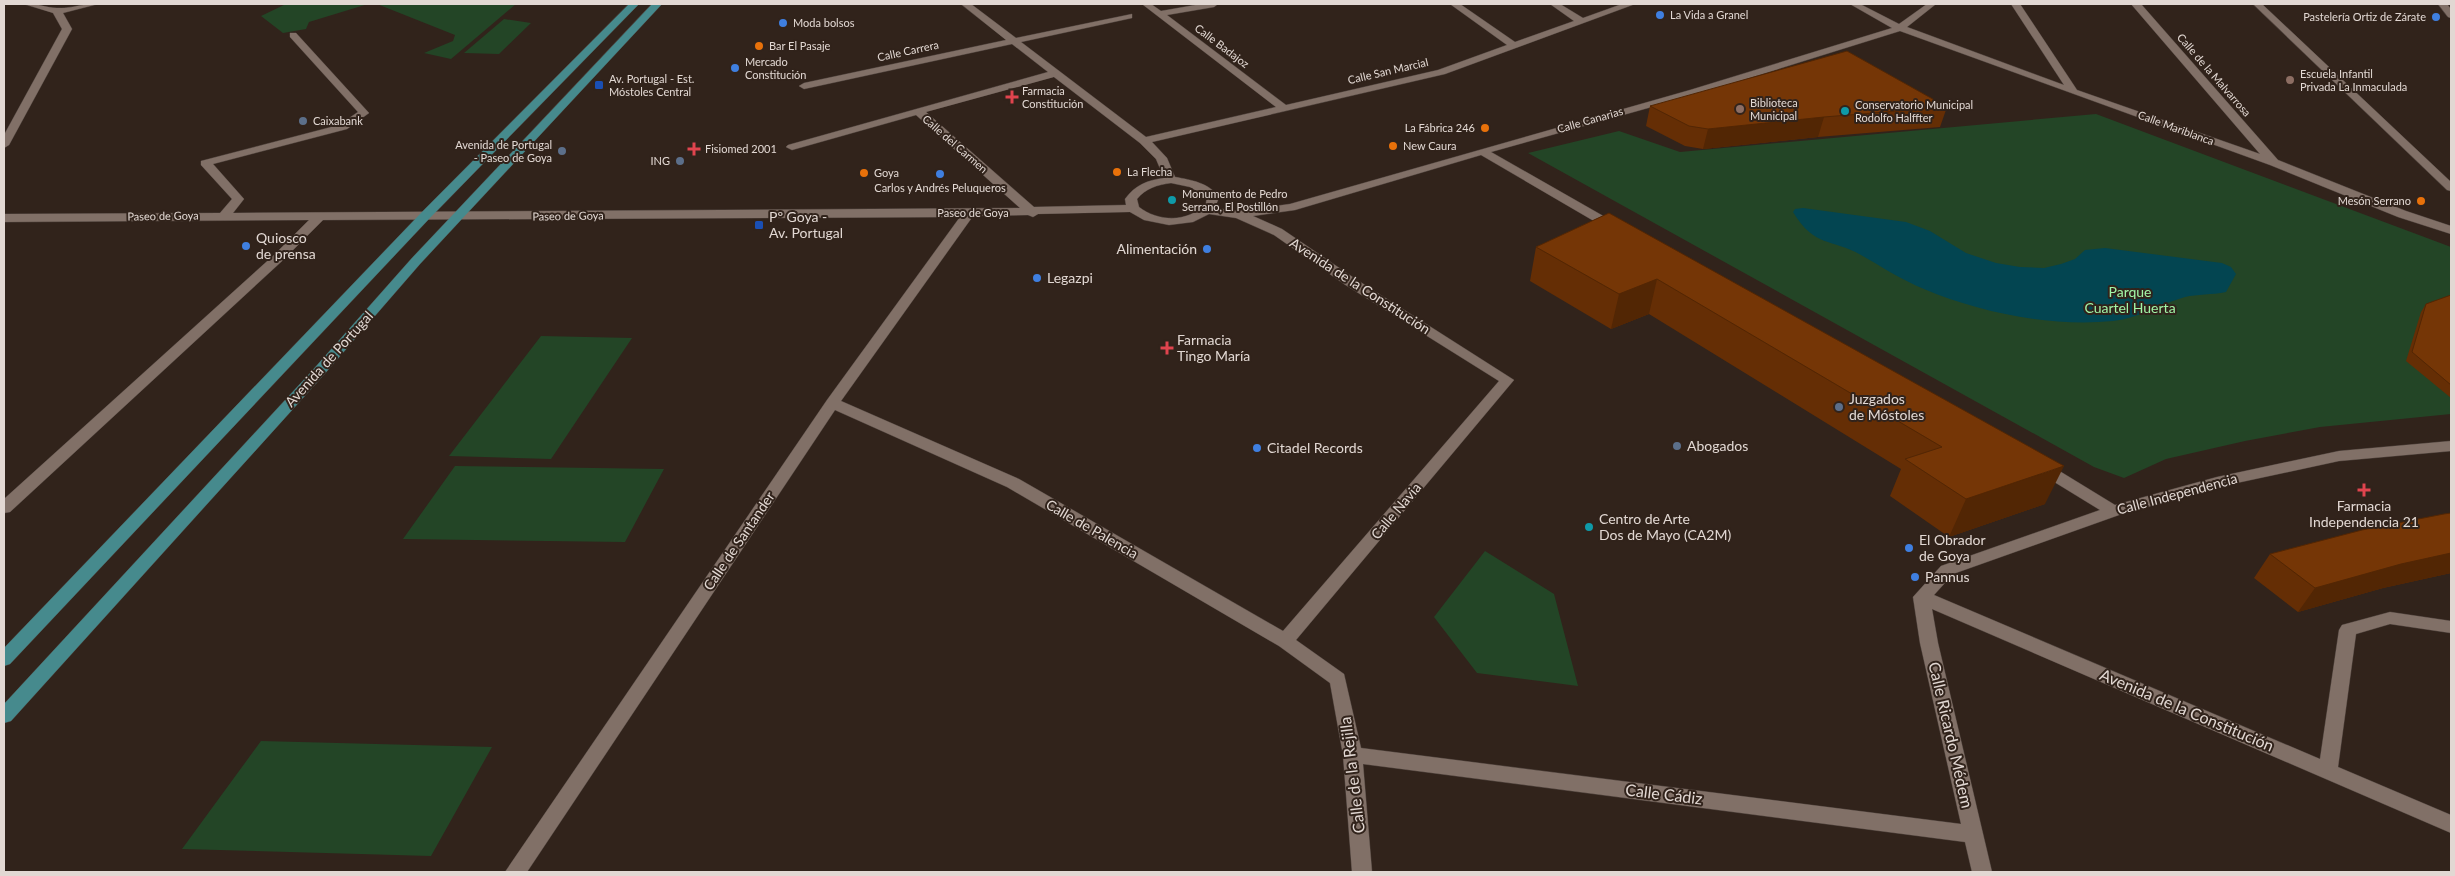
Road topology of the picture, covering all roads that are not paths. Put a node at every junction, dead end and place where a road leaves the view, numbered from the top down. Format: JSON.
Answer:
{"nodes":[{"id":1,"x":30,"y":4,"type":"edge"},
{"id":2,"x":93,"y":4,"type":"edge"},
{"id":3,"x":634,"y":4,"type":"edge"},
{"id":4,"x":657,"y":4,"type":"edge"},
{"id":5,"x":966,"y":4,"type":"edge"},
{"id":6,"x":1146,"y":4,"type":"edge"},
{"id":7,"x":1214,"y":4,"type":"edge"},
{"id":8,"x":1454,"y":4,"type":"edge"},
{"id":9,"x":1554,"y":4,"type":"edge"},
{"id":10,"x":1630,"y":4,"type":"edge"},
{"id":11,"x":1854,"y":4,"type":"edge"},
{"id":12,"x":1932,"y":4,"type":"edge"},
{"id":13,"x":2016,"y":4,"type":"edge"},
{"id":14,"x":2136,"y":4,"type":"edge"},
{"id":15,"x":2257,"y":4,"type":"edge"},
{"id":16,"x":2442,"y":4,"type":"edge"},
{"id":17,"x":57,"y":11,"type":"junction"},
{"id":18,"x":1160,"y":14,"type":"junction"},
{"id":19,"x":2451,"y":15,"type":"edge"},
{"id":20,"x":1129,"y":16,"type":"dead end"},
{"id":21,"x":1581,"y":21,"type":"junction"},
{"id":22,"x":1900,"y":28,"type":"junction"},
{"id":23,"x":293,"y":35,"type":"dead end"},
{"id":24,"x":1016,"y":41,"type":"junction"},
{"id":25,"x":1514,"y":45,"type":"junction"},
{"id":26,"x":1057,"y":73,"type":"junction"},
{"id":27,"x":804,"y":86,"type":"dead end"},
{"id":28,"x":2072,"y":90,"type":"junction"},
{"id":29,"x":1284,"y":108,"type":"junction"},
{"id":30,"x":918,"y":111,"type":"junction"},
{"id":31,"x":1144,"y":141,"type":"junction"},
{"id":32,"x":4,"y":145,"type":"edge"},
{"id":33,"x":792,"y":147,"type":"dead end"},
{"id":34,"x":1482,"y":151,"type":"junction"},
{"id":35,"x":2274,"y":163,"type":"junction"},
{"id":36,"x":1170,"y":180,"type":"junction"},
{"id":37,"x":2451,"y":188,"type":"edge"},
{"id":38,"x":1133,"y":208,"type":"junction"},
{"id":39,"x":1206,"y":210,"type":"junction"},
{"id":40,"x":969,"y":213,"type":"junction"},
{"id":41,"x":1033,"y":213,"type":"junction"},
{"id":42,"x":225,"y":215,"type":"junction"},
{"id":43,"x":1239,"y":215,"type":"junction"},
{"id":44,"x":320,"y":216,"type":"junction"},
{"id":45,"x":458,"y":217,"type":"junction"},
{"id":46,"x":4,"y":218,"type":"edge"},
{"id":47,"x":424,"y":218,"type":"junction"},
{"id":48,"x":2451,"y":230,"type":"edge"},
{"id":49,"x":1626,"y":234,"type":"edge"},
{"id":50,"x":1507,"y":380,"type":"joint"},
{"id":51,"x":832,"y":403,"type":"junction"},
{"id":52,"x":2451,"y":446,"type":"edge"},
{"id":53,"x":2035,"y":463,"type":"edge"},
{"id":54,"x":4,"y":508,"type":"edge"},
{"id":55,"x":2113,"y":511,"type":"junction"},
{"id":56,"x":1922,"y":597,"type":"junction"},
{"id":57,"x":2451,"y":627,"type":"edge"},
{"id":58,"x":1285,"y":641,"type":"junction"},
{"id":59,"x":4,"y":659,"type":"edge"},
{"id":60,"x":1338,"y":679,"type":"joint"},
{"id":61,"x":4,"y":716,"type":"edge"},
{"id":62,"x":1353,"y":755,"type":"junction"},
{"id":63,"x":2328,"y":769,"type":"junction"},
{"id":64,"x":2451,"y":824,"type":"edge"},
{"id":65,"x":1974,"y":834,"type":"junction"},
{"id":66,"x":515,"y":872,"type":"edge"},
{"id":67,"x":1362,"y":872,"type":"edge"},
{"id":68,"x":1982,"y":872,"type":"edge"}],
"edges":[{"from":1,"to":17,"type":"street"},
{"from":2,"to":17,"type":"street"},
{"from":3,"to":47,"type":"main road","name":"Avenida de Portugal"},
{"from":4,"to":45,"type":"main road","name":"Avenida de Portugal"},
{"from":5,"to":24,"type":"street"},
{"from":6,"to":18,"type":"street","name":"Calle Badajoz"},
{"from":7,"to":18,"type":"street"},
{"from":8,"to":25,"type":"street"},
{"from":9,"to":21,"type":"street"},
{"from":10,"to":21,"type":"street","name":"Calle San Marcial"},
{"from":11,"to":22,"type":"street","name":"Calle Mariblanca"},
{"from":12,"to":22,"type":"street","name":"Calle Canarias"},
{"from":13,"to":28,"type":"street"},
{"from":14,"to":35,"type":"street","name":"Calle de la Malvarrosa"},
{"from":15,"to":37,"type":"street"},
{"from":16,"to":19,"type":"street"},
{"from":17,"to":32,"type":"street"},
{"from":18,"to":29,"type":"street","name":"Calle Badajoz"},
{"from":20,"to":24,"type":"street","name":"Calle Carrera"},
{"from":21,"to":25,"type":"street","name":"Calle San Marcial"},
{"from":22,"to":28,"type":"street","name":"Calle Mariblanca"},
{"from":22,"to":34,"type":"street","name":"Calle Canarias"},
{"from":23,"to":42,"type":"street"},
{"from":24,"to":26,"type":"street"},
{"from":24,"to":27,"type":"street","name":"Calle Carrera"},
{"from":25,"to":29,"type":"street","name":"Calle San Marcial"},
{"from":26,"to":30,"type":"street","name":"Calle del Carmen"},
{"from":26,"to":31,"type":"street"},
{"from":28,"to":35,"type":"street","name":"Calle Mariblanca"},
{"from":29,"to":31,"type":"street","name":"Calle San Marcial"},
{"from":30,"to":33,"type":"street"},
{"from":30,"to":41,"type":"street","name":"Calle del Carmen"},
{"from":31,"to":36,"type":"street"},
{"from":34,"to":43,"type":"street","name":"Calle Canarias"},
{"from":34,"to":49,"type":"street"},
{"from":35,"to":48,"type":"street","name":"Calle Mariblanca"},
{"from":36,"to":38,"type":"street"},
{"from":36,"to":39,"type":"street"},
{"from":38,"to":39,"type":"street"},
{"from":38,"to":41,"type":"street","name":"Paseo de Goya"},
{"from":39,"to":43,"type":"street","name":"Avenida de la Constitución"},
{"from":40,"to":41,"type":"street","name":"Paseo de Goya"},
{"from":40,"to":45,"type":"street","name":"Paseo de Goya"},
{"from":40,"to":51,"type":"street","name":"Calle de Santander"},
{"from":42,"to":44,"type":"street","name":"Paseo de Goya"},
{"from":42,"to":46,"type":"street","name":"Paseo de Goya"},
{"from":43,"to":50,"type":"street","name":"Avenida de la Constitución"},
{"from":44,"to":47,"type":"street","name":"Paseo de Goya"},
{"from":44,"to":54,"type":"street"},
{"from":45,"to":47,"type":"street","name":"Paseo de Goya"},
{"from":45,"to":61,"type":"main road","name":"Avenida de Portugal"},
{"from":47,"to":59,"type":"main road","name":"Avenida de Portugal"},
{"from":50,"to":58,"type":"street","name":"Calle Navia"},
{"from":51,"to":58,"type":"street","name":"Calle de Palencia"},
{"from":51,"to":66,"type":"street","name":"Calle de Santander"},
{"from":52,"to":55,"type":"street","name":"Calle Independencia"},
{"from":53,"to":55,"type":"street"},
{"from":55,"to":56,"type":"street","name":"Calle Independencia"},
{"from":56,"to":63,"type":"street","name":"Avenida de la Constitución"},
{"from":56,"to":65,"type":"street","name":"Calle Ricardo Médem"},
{"from":57,"to":63,"type":"street"},
{"from":58,"to":60,"type":"street","name":"Calle de Palencia"},
{"from":60,"to":62,"type":"street","name":"Calle de la Rejilla"},
{"from":62,"to":65,"type":"street","name":"Calle Cádiz"},
{"from":62,"to":67,"type":"street","name":"Calle de la Rejilla"},
{"from":63,"to":64,"type":"street","name":"Avenida de la Constitución"},
{"from":65,"to":68,"type":"street","name":"Calle Ricardo Médem"}]}
